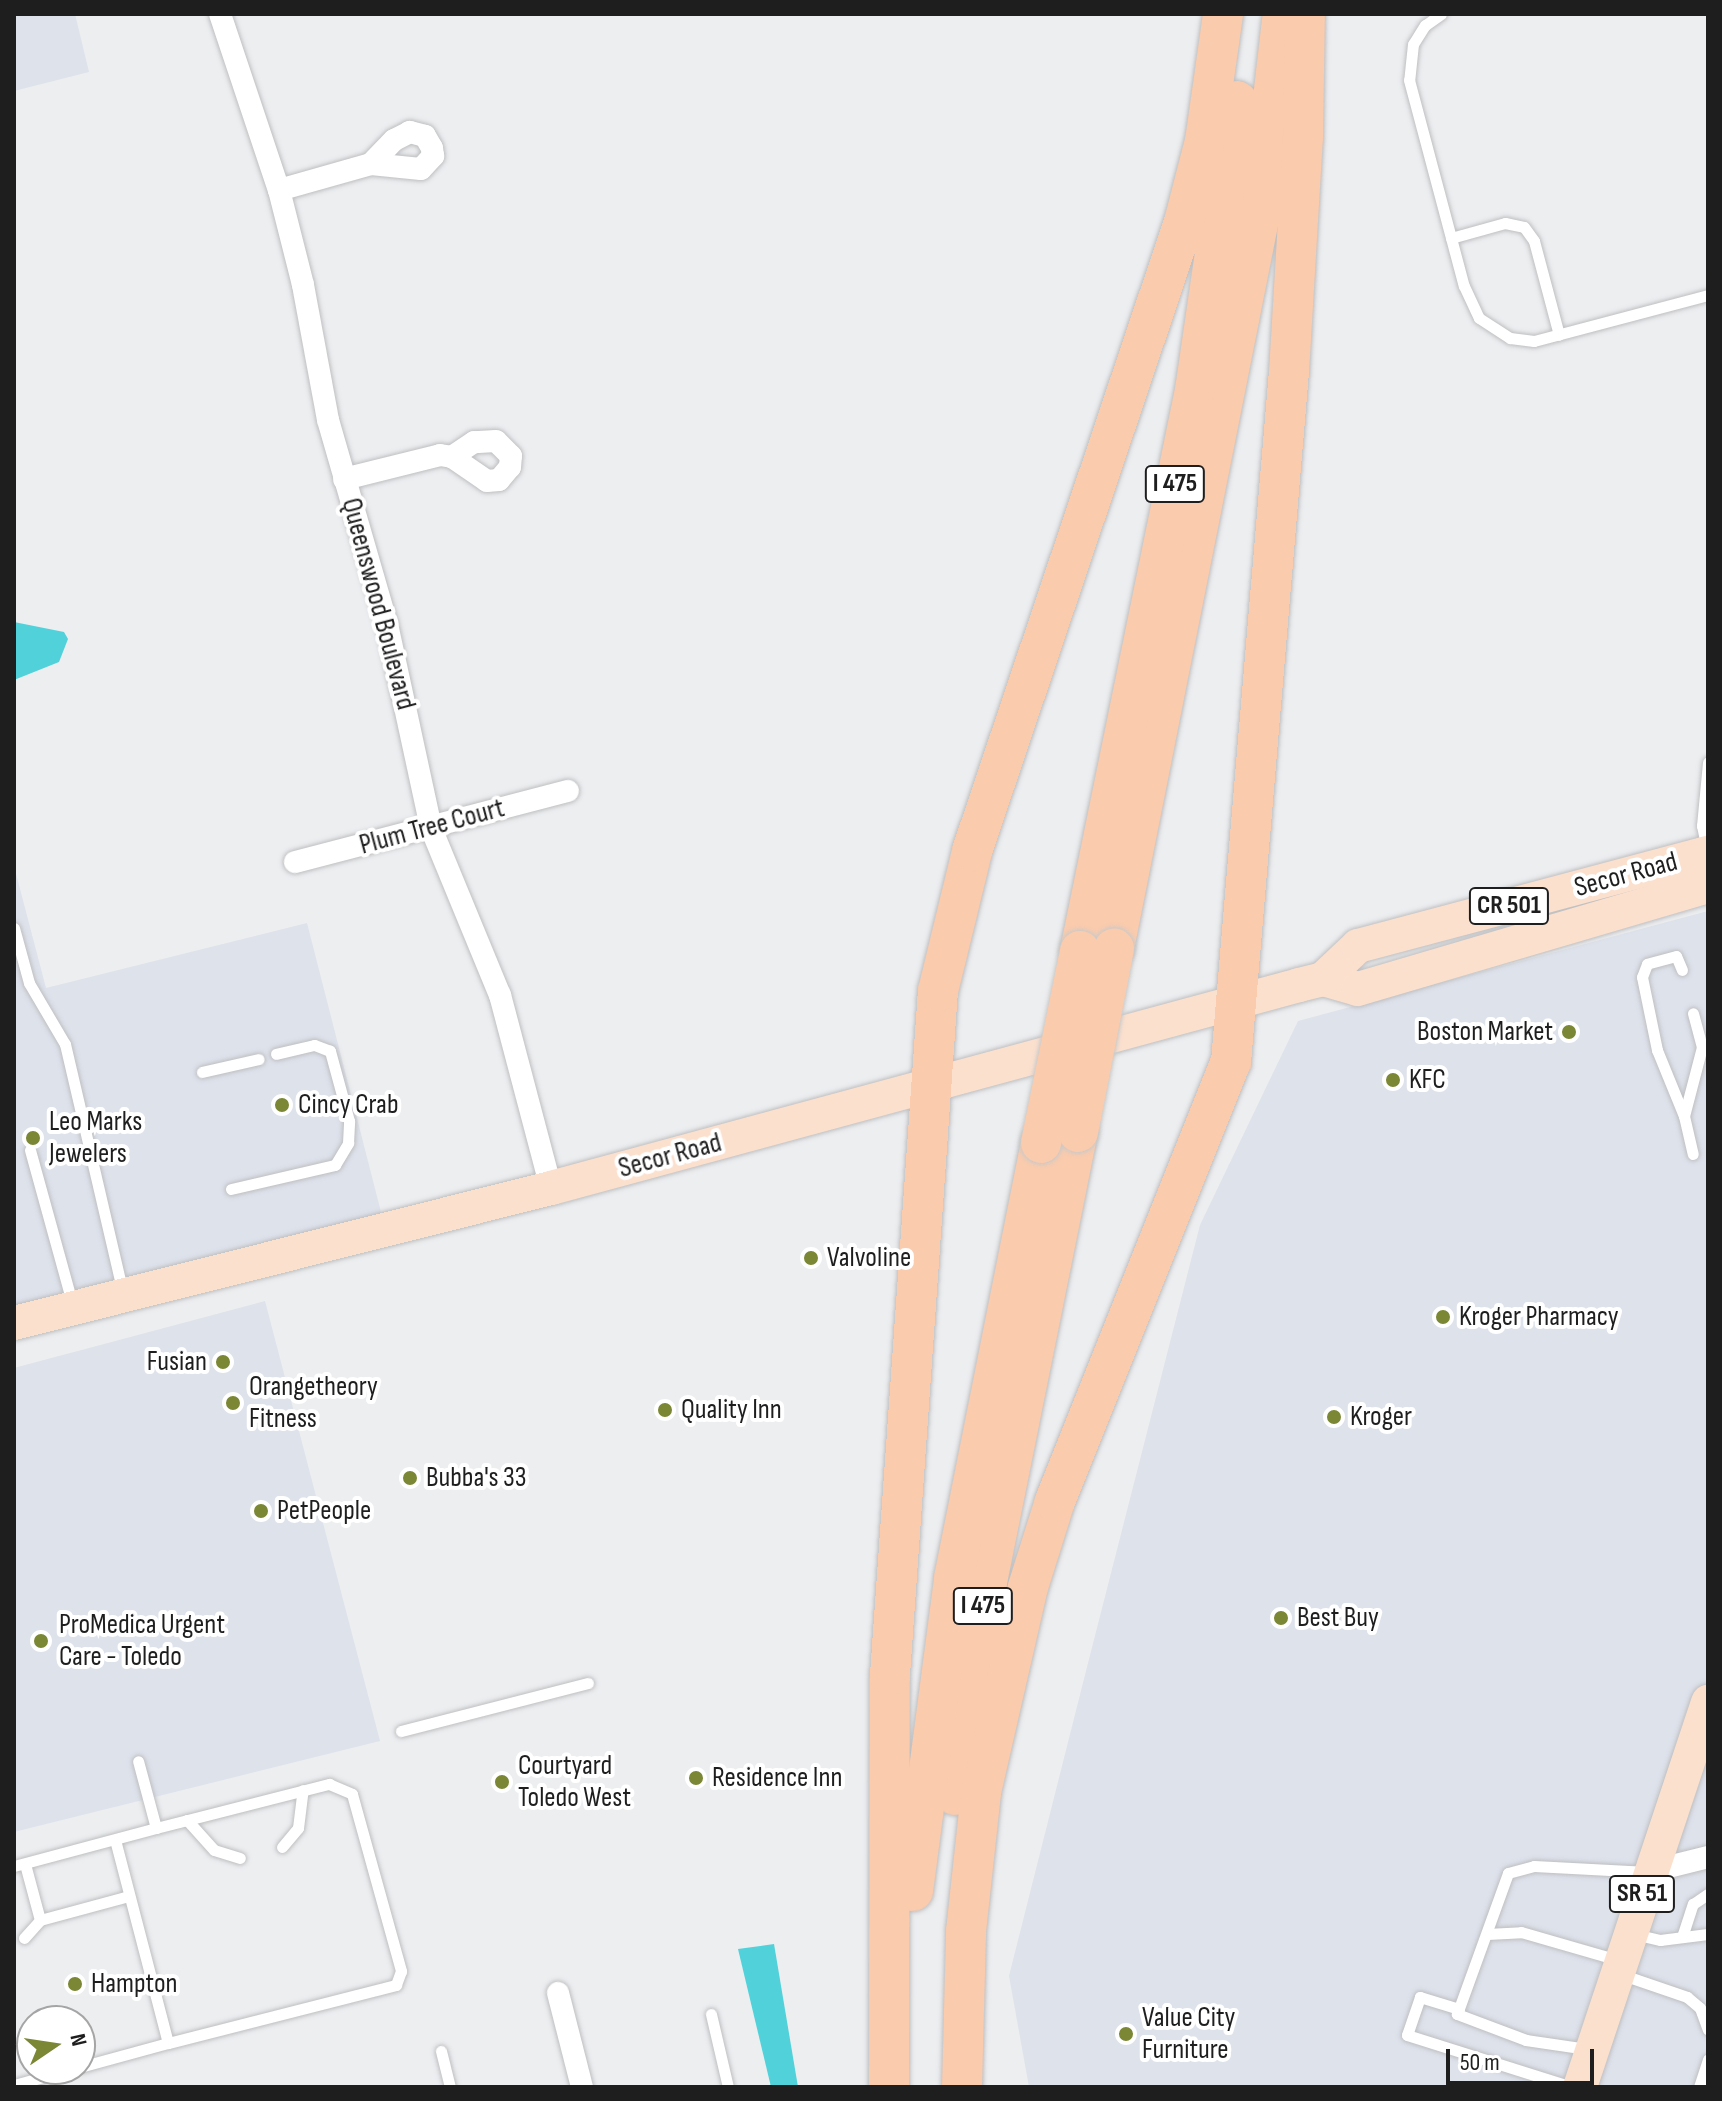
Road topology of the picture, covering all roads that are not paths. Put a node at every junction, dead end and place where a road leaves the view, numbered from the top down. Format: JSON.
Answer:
{"nodes":[{"id":1,"x":220,"y":14,"type":"edge"},
{"id":2,"x":1223,"y":14,"type":"edge"},
{"id":3,"x":1247,"y":14,"type":"edge"},
{"id":4,"x":1283,"y":14,"type":"edge"},
{"id":5,"x":1305,"y":14,"type":"edge"},
{"id":6,"x":1441,"y":14,"type":"edge"},
{"id":7,"x":371,"y":164,"type":"dead end"},
{"id":8,"x":279,"y":190,"type":"junction"},
{"id":9,"x":1451,"y":238,"type":"junction"},
{"id":10,"x":1708,"y":295,"type":"edge"},
{"id":11,"x":1559,"y":335,"type":"junction"},
{"id":12,"x":452,"y":457,"type":"dead end"},
{"id":13,"x":344,"y":479,"type":"junction"},
{"id":14,"x":1708,"y":762,"type":"edge"},
{"id":15,"x":568,"y":791,"type":"dead end"},
{"id":16,"x":431,"y":828,"type":"junction"},
{"id":17,"x":1708,"y":852,"type":"edge"},
{"id":18,"x":295,"y":862,"type":"dead end"},
{"id":19,"x":1708,"y":886,"type":"edge"},
{"id":20,"x":14,"y":928,"type":"edge"},
{"id":21,"x":1097,"y":949,"type":"junction"},
{"id":22,"x":1682,"y":970,"type":"dead end"},
{"id":23,"x":1323,"y":979,"type":"junction"},
{"id":24,"x":1239,"y":1000,"type":"junction"},
{"id":25,"x":1693,"y":1013,"type":"dead end"},
{"id":26,"x":276,"y":1054,"type":"dead end"},
{"id":27,"x":259,"y":1059,"type":"dead end"},
{"id":28,"x":202,"y":1072,"type":"dead end"},
{"id":29,"x":928,"y":1086,"type":"junction"},
{"id":30,"x":1684,"y":1116,"type":"junction"},
{"id":31,"x":1060,"y":1138,"type":"junction"},
{"id":32,"x":30,"y":1150,"type":"dead end"},
{"id":33,"x":1693,"y":1154,"type":"dead end"},
{"id":34,"x":551,"y":1188,"type":"junction"},
{"id":35,"x":231,"y":1189,"type":"dead end"},
{"id":36,"x":123,"y":1294,"type":"junction"},
{"id":37,"x":73,"y":1308,"type":"junction"},
{"id":38,"x":14,"y":1323,"type":"edge"},
{"id":39,"x":588,"y":1683,"type":"dead end"},
{"id":40,"x":1708,"y":1702,"type":"edge"},
{"id":41,"x":401,"y":1731,"type":"dead end"},
{"id":42,"x":1700,"y":1752,"type":"edge"},
{"id":43,"x":138,"y":1761,"type":"dead end"},
{"id":44,"x":303,"y":1790,"type":"junction"},
{"id":45,"x":187,"y":1820,"type":"junction"},
{"id":46,"x":156,"y":1828,"type":"junction"},
{"id":47,"x":115,"y":1840,"type":"junction"},
{"id":48,"x":282,"y":1847,"type":"dead end"},
{"id":49,"x":240,"y":1858,"type":"dead end"},
{"id":50,"x":1707,"y":1864,"type":"edge"},
{"id":51,"x":19,"y":1865,"type":"edge"},
{"id":52,"x":1648,"y":1872,"type":"junction"},
{"id":53,"x":1708,"y":1894,"type":"edge"},
{"id":54,"x":129,"y":1896,"type":"junction"},
{"id":55,"x":40,"y":1920,"type":"junction"},
{"id":56,"x":1487,"y":1934,"type":"junction"},
{"id":57,"x":1708,"y":1934,"type":"edge"},
{"id":58,"x":1682,"y":1937,"type":"junction"},
{"id":59,"x":24,"y":1938,"type":"dead end"},
{"id":60,"x":1622,"y":1955,"type":"junction"},
{"id":61,"x":558,"y":1993,"type":"dead end"},
{"id":62,"x":1459,"y":2009,"type":"junction"},
{"id":63,"x":711,"y":2014,"type":"dead end"},
{"id":64,"x":1708,"y":2030,"type":"edge"},
{"id":65,"x":168,"y":2043,"type":"junction"},
{"id":66,"x":1592,"y":2050,"type":"junction"},
{"id":67,"x":441,"y":2051,"type":"dead end"},
{"id":68,"x":1708,"y":2059,"type":"edge"},
{"id":69,"x":96,"y":2063,"type":"edge"},
{"id":70,"x":450,"y":2087,"type":"edge"},
{"id":71,"x":582,"y":2087,"type":"edge"},
{"id":72,"x":728,"y":2087,"type":"edge"},
{"id":73,"x":889,"y":2087,"type":"edge"},
{"id":74,"x":910,"y":2087,"type":"edge"},
{"id":75,"x":945,"y":2087,"type":"edge"},
{"id":76,"x":962,"y":2087,"type":"edge"},
{"id":77,"x":1572,"y":2087,"type":"edge"},
{"id":78,"x":1580,"y":2087,"type":"edge"},
{"id":79,"x":1699,"y":2087,"type":"edge"}],
"edges":[{"from":1,"to":8,"type":"street","name":"Queenswood Boulevard"},
{"from":2,"to":29,"type":"highway"},
{"from":3,"to":21,"type":"highway","number":"I 475"},
{"from":4,"to":21,"type":"highway","number":"I 475"},
{"from":5,"to":24,"type":"highway"},
{"from":6,"to":9,"type":"lane"},
{"from":7,"to":8,"type":"street"},
{"from":8,"to":13,"type":"street","name":"Queenswood Boulevard"},
{"from":9,"to":11,"type":"lane"},
{"from":9,"to":11,"type":"lane"},
{"from":10,"to":11,"type":"lane"},
{"from":12,"to":13,"type":"street"},
{"from":13,"to":16,"type":"street","name":"Queenswood Boulevard"},
{"from":14,"to":17,"type":"lane"},
{"from":15,"to":16,"type":"street","name":"Plum Tree Court"},
{"from":16,"to":18,"type":"street","name":"Plum Tree Court"},
{"from":16,"to":34,"type":"street","name":"Queenswood Boulevard"},
{"from":17,"to":23,"type":"main road","name":"Secor Road","number":"CR 501"},
{"from":19,"to":23,"type":"main road","name":"Secor Road"},
{"from":20,"to":36,"type":"lane"},
{"from":21,"to":31,"type":"highway","number":"I 475","bridge":true},
{"from":22,"to":30,"type":"lane"},
{"from":23,"to":24,"type":"main road","name":"Secor Road"},
{"from":24,"to":29,"type":"main road","name":"Secor Road"},
{"from":24,"to":76,"type":"highway"},
{"from":25,"to":30,"type":"lane"},
{"from":26,"to":35,"type":"lane"},
{"from":27,"to":28,"type":"lane"},
{"from":29,"to":34,"type":"main road","name":"Secor Road"},
{"from":29,"to":73,"type":"highway"},
{"from":30,"to":33,"type":"lane"},
{"from":31,"to":74,"type":"highway","number":"I 475"},
{"from":31,"to":75,"type":"highway","number":"I 475"},
{"from":32,"to":37,"type":"lane"},
{"from":34,"to":36,"type":"main road","name":"Secor Road"},
{"from":36,"to":37,"type":"main road","name":"Secor Road"},
{"from":37,"to":38,"type":"main road","name":"Secor Road"},
{"from":39,"to":41,"type":"lane"},
{"from":40,"to":42,"type":"main road","number":"SR 51"},
{"from":42,"to":52,"type":"main road","number":"SR 51"},
{"from":43,"to":46,"type":"lane"},
{"from":44,"to":45,"type":"lane"},
{"from":44,"to":48,"type":"lane"},
{"from":44,"to":65,"type":"lane"},
{"from":45,"to":46,"type":"lane"},
{"from":45,"to":49,"type":"lane"},
{"from":46,"to":47,"type":"lane"},
{"from":47,"to":51,"type":"lane"},
{"from":47,"to":54,"type":"lane"},
{"from":50,"to":52,"type":"street"},
{"from":51,"to":55,"type":"lane"},
{"from":52,"to":56,"type":"lane"},
{"from":52,"to":60,"type":"main road","number":"SR 51"},
{"from":53,"to":58,"type":"lane"},
{"from":54,"to":55,"type":"lane"},
{"from":54,"to":65,"type":"lane"},
{"from":55,"to":59,"type":"lane"},
{"from":56,"to":60,"type":"lane"},
{"from":56,"to":62,"type":"lane"},
{"from":57,"to":58,"type":"lane"},
{"from":58,"to":60,"type":"lane"},
{"from":60,"to":64,"type":"lane"},
{"from":60,"to":66,"type":"main road","number":"SR 51"},
{"from":61,"to":71,"type":"street"},
{"from":62,"to":66,"type":"lane"},
{"from":62,"to":77,"type":"lane"},
{"from":63,"to":72,"type":"lane"},
{"from":65,"to":69,"type":"lane"},
{"from":66,"to":78,"type":"main road","number":"SR 51"},
{"from":67,"to":70,"type":"lane"},
{"from":68,"to":79,"type":"lane"}]}
